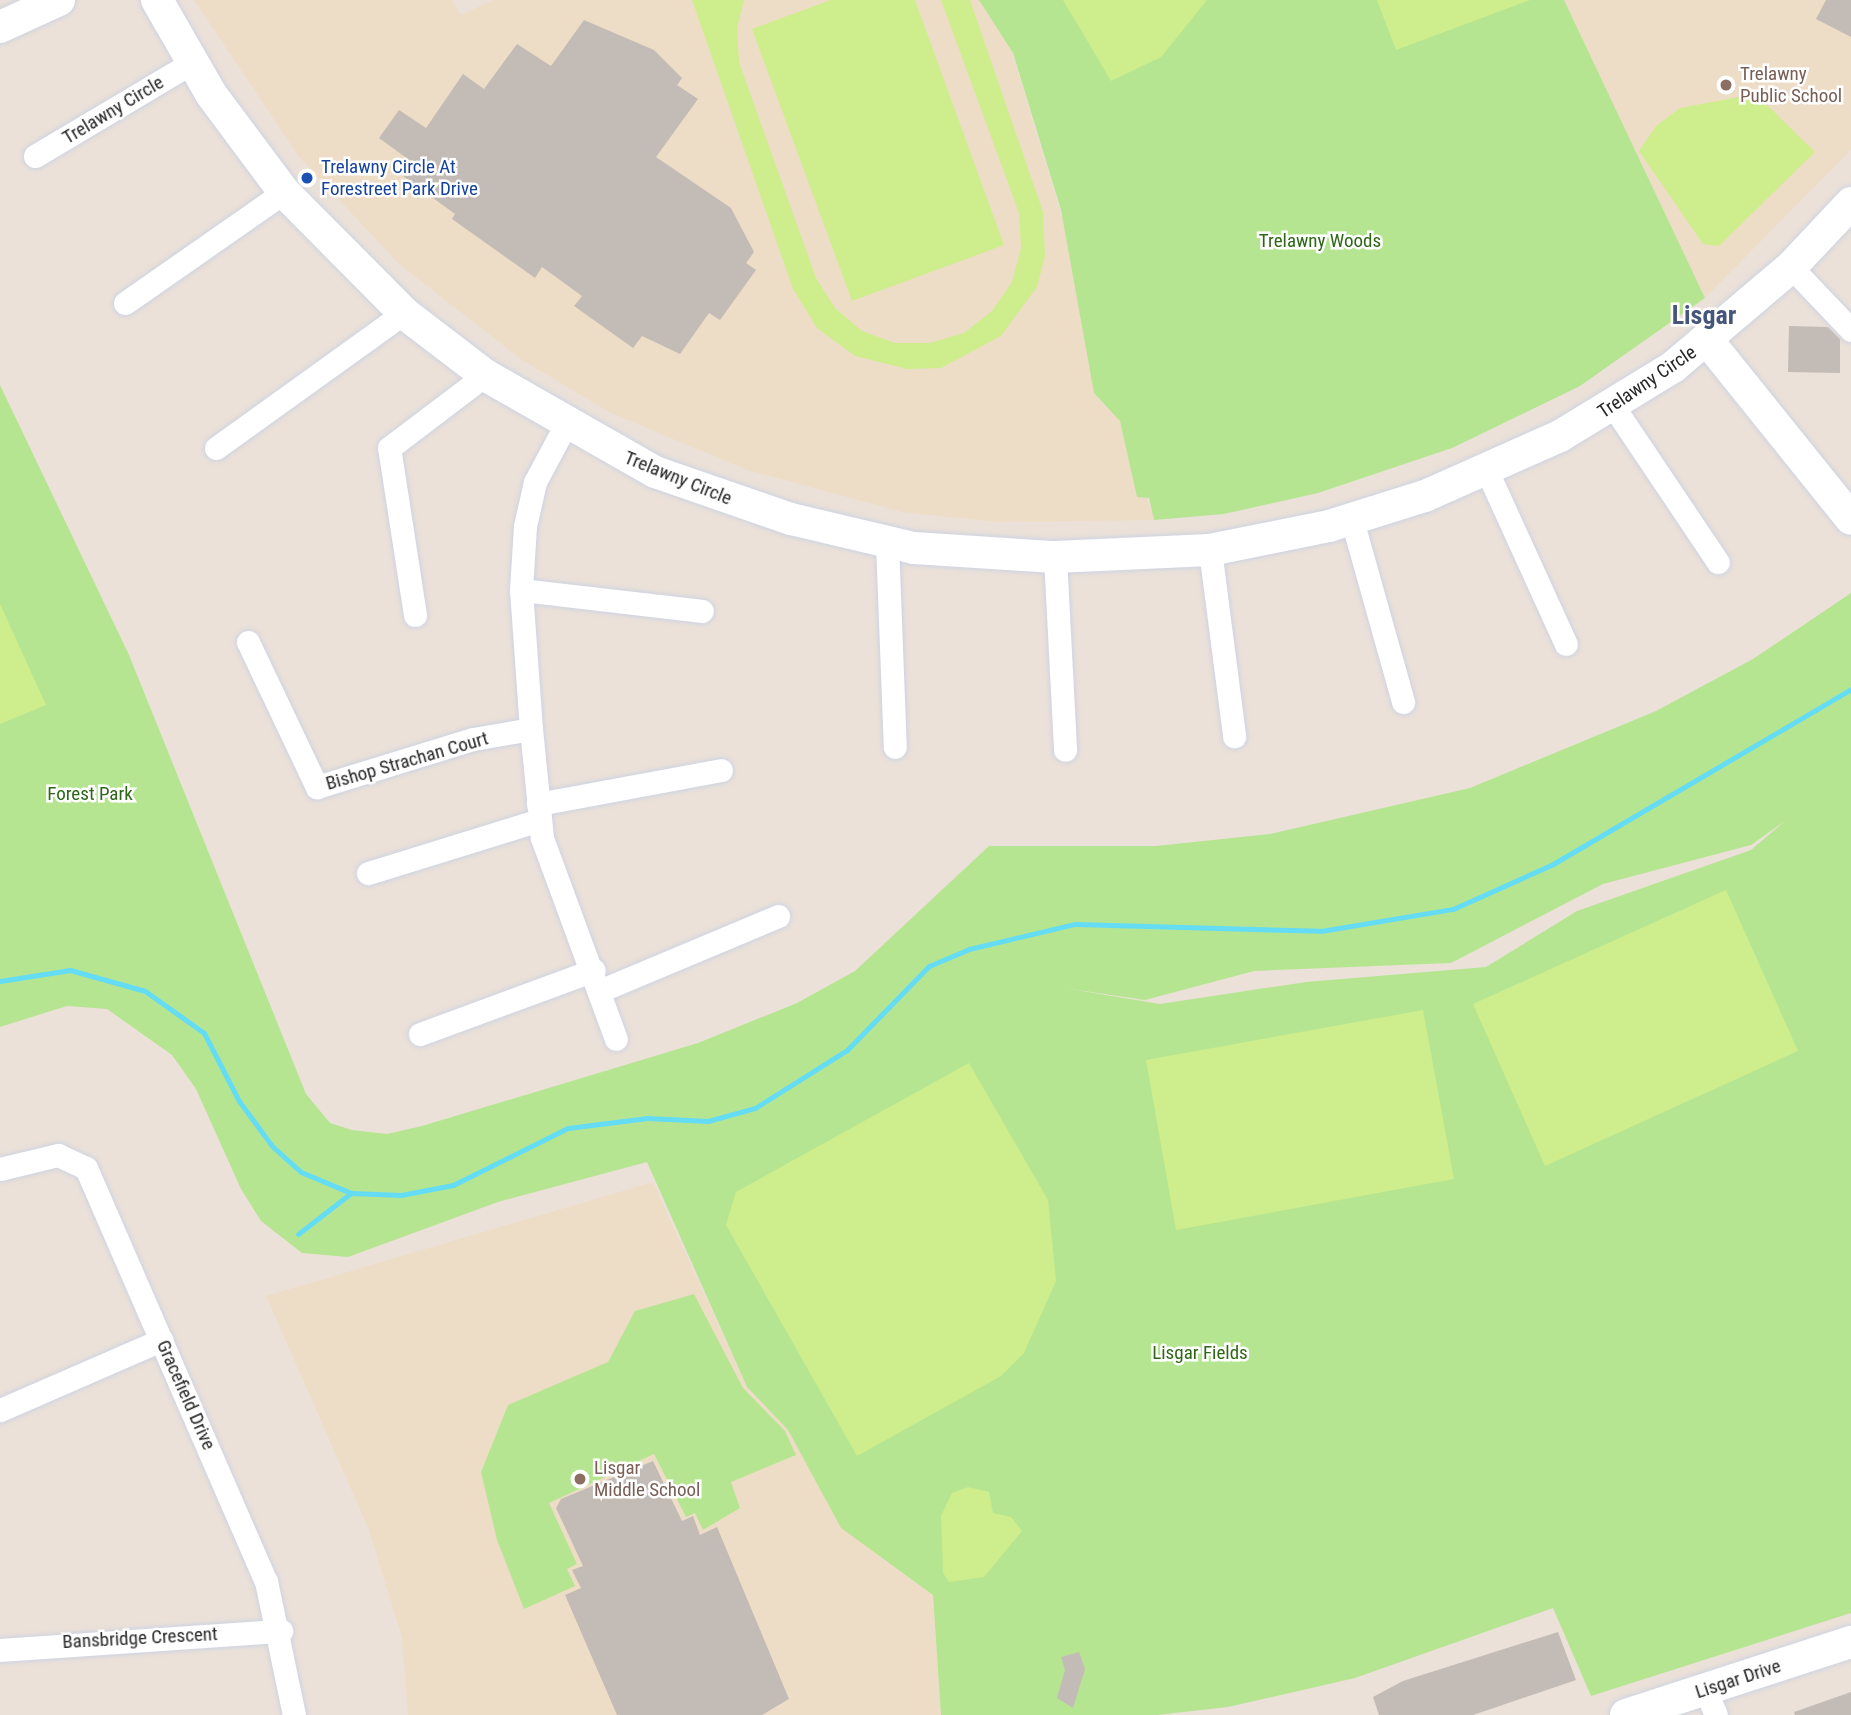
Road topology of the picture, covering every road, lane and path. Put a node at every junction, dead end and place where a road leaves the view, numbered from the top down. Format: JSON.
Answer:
{"nodes":[{"id":1,"x":59,"y":0,"type":"edge"},
{"id":2,"x":157,"y":0,"type":"edge"},
{"id":3,"x":0,"y":27,"type":"edge"},
{"id":4,"x":191,"y":64,"type":"junction"},
{"id":5,"x":35,"y":156,"type":"dead end"},
{"id":6,"x":284,"y":192,"type":"junction"},
{"id":7,"x":1851,"y":203,"type":"edge"},
{"id":8,"x":1791,"y":267,"type":"junction"},
{"id":9,"x":125,"y":303,"type":"dead end"},
{"id":10,"x":404,"y":313,"type":"junction"},
{"id":11,"x":1851,"y":330,"type":"edge"},
{"id":12,"x":1708,"y":341,"type":"junction"},
{"id":13,"x":485,"y":376,"type":"junction"},
{"id":14,"x":1613,"y":406,"type":"junction"},
{"id":15,"x":565,"y":426,"type":"junction"},
{"id":16,"x":216,"y":448,"type":"dead end"},
{"id":17,"x":1487,"y":471,"type":"junction"},
{"id":18,"x":1851,"y":519,"type":"edge"},
{"id":19,"x":1352,"y":520,"type":"junction"},
{"id":20,"x":887,"y":543,"type":"junction"},
{"id":21,"x":1210,"y":550,"type":"junction"},
{"id":22,"x":1055,"y":556,"type":"junction"},
{"id":23,"x":1718,"y":562,"type":"dead end"},
{"id":24,"x":521,"y":590,"type":"junction"},
{"id":25,"x":702,"y":611,"type":"dead end"},
{"id":26,"x":415,"y":615,"type":"dead end"},
{"id":27,"x":248,"y":642,"type":"dead end"},
{"id":28,"x":1566,"y":644,"type":"dead end"},
{"id":29,"x":1403,"y":702,"type":"dead end"},
{"id":30,"x":531,"y":729,"type":"junction"},
{"id":31,"x":1234,"y":736,"type":"dead end"},
{"id":32,"x":895,"y":747,"type":"dead end"},
{"id":33,"x":1065,"y":750,"type":"dead end"},
{"id":34,"x":721,"y":770,"type":"dead end"},
{"id":35,"x":539,"y":812,"type":"junction"},
{"id":36,"x":368,"y":873,"type":"dead end"},
{"id":37,"x":778,"y":915,"type":"dead end"},
{"id":38,"x":598,"y":980,"type":"junction"},
{"id":39,"x":420,"y":1034,"type":"dead end"},
{"id":40,"x":617,"y":1039,"type":"dead end"},
{"id":41,"x":0,"y":1170,"type":"edge"},
{"id":42,"x":161,"y":1340,"type":"junction"},
{"id":43,"x":0,"y":1410,"type":"edge"},
{"id":44,"x":281,"y":1631,"type":"junction"},
{"id":45,"x":1851,"y":1643,"type":"edge"},
{"id":46,"x":0,"y":1650,"type":"edge"},
{"id":47,"x":1710,"y":1702,"type":"edge"},
{"id":48,"x":294,"y":1715,"type":"edge"},
{"id":49,"x":1626,"y":1715,"type":"edge"}],
"edges":[{"from":1,"to":3,"type":"street"},
{"from":2,"to":4,"type":"street","name":"Trelawny Circle"},
{"from":4,"to":5,"type":"street","name":"Trelawny Circle"},
{"from":4,"to":6,"type":"street","name":"Trelawny Circle"},
{"from":6,"to":9,"type":"street"},
{"from":6,"to":10,"type":"street","name":"Trelawny Circle"},
{"from":7,"to":8,"type":"street","name":"Trelawny Circle"},
{"from":8,"to":11,"type":"street"},
{"from":8,"to":12,"type":"street","name":"Trelawny Circle"},
{"from":10,"to":13,"type":"street","name":"Trelawny Circle"},
{"from":10,"to":16,"type":"street"},
{"from":12,"to":14,"type":"street","name":"Trelawny Circle"},
{"from":12,"to":18,"type":"street"},
{"from":13,"to":15,"type":"street","name":"Trelawny Circle"},
{"from":13,"to":26,"type":"street"},
{"from":14,"to":17,"type":"street","name":"Trelawny Circle"},
{"from":14,"to":23,"type":"street"},
{"from":15,"to":20,"type":"street","name":"Trelawny Circle"},
{"from":15,"to":24,"type":"street"},
{"from":17,"to":19,"type":"street","name":"Trelawny Circle"},
{"from":17,"to":28,"type":"street"},
{"from":19,"to":21,"type":"street","name":"Trelawny Circle"},
{"from":19,"to":29,"type":"street"},
{"from":20,"to":22,"type":"street","name":"Trelawny Circle"},
{"from":20,"to":32,"type":"street"},
{"from":21,"to":22,"type":"street","name":"Trelawny Circle"},
{"from":21,"to":31,"type":"street"},
{"from":22,"to":33,"type":"street"},
{"from":24,"to":25,"type":"street"},
{"from":24,"to":30,"type":"street"},
{"from":27,"to":30,"type":"street","name":"Bishop Strachan Court"},
{"from":30,"to":35,"type":"street"},
{"from":34,"to":35,"type":"street"},
{"from":35,"to":36,"type":"street"},
{"from":35,"to":38,"type":"street"},
{"from":37,"to":38,"type":"street"},
{"from":38,"to":39,"type":"street"},
{"from":38,"to":40,"type":"street"},
{"from":41,"to":42,"type":"street","name":"Gracefield Drive"},
{"from":42,"to":43,"type":"street"},
{"from":42,"to":44,"type":"street","name":"Gracefield Drive"},
{"from":44,"to":46,"type":"street","name":"Bansbridge Crescent"},
{"from":44,"to":48,"type":"street","name":"Gracefield Drive"},
{"from":45,"to":47,"type":"street","name":"Lisgar Drive"},
{"from":47,"to":49,"type":"street","name":"Lisgar Drive"}]}
